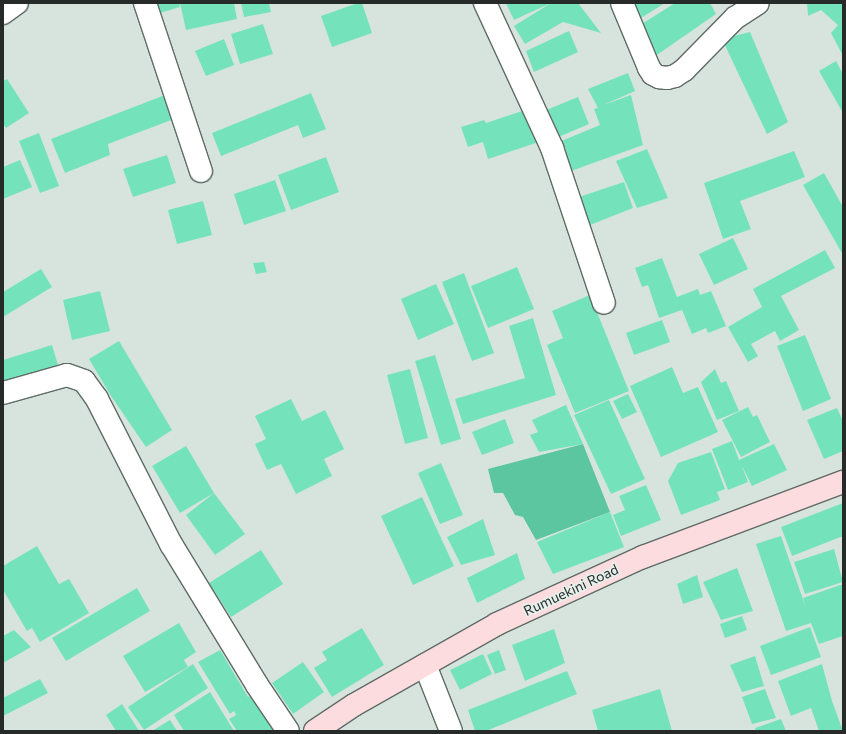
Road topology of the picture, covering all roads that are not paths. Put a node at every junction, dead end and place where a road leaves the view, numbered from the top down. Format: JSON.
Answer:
{"nodes":[{"id":1,"x":17,"y":3,"type":"edge"},
{"id":2,"x":145,"y":3,"type":"edge"},
{"id":3,"x":485,"y":3,"type":"edge"},
{"id":4,"x":622,"y":3,"type":"edge"},
{"id":5,"x":758,"y":3,"type":"edge"},
{"id":6,"x":3,"y":13,"type":"edge"},
{"id":7,"x":201,"y":171,"type":"dead end"},
{"id":8,"x":604,"y":303,"type":"dead end"},
{"id":9,"x":3,"y":393,"type":"edge"},
{"id":10,"x":843,"y":482,"type":"edge"},
{"id":11,"x":426,"y":665,"type":"junction"},
{"id":12,"x":288,"y":731,"type":"edge"},
{"id":13,"x":315,"y":731,"type":"edge"},
{"id":14,"x":451,"y":731,"type":"edge"}],
"edges":[{"from":1,"to":6,"type":"street"},
{"from":2,"to":7,"type":"street"},
{"from":3,"to":8,"type":"street"},
{"from":4,"to":5,"type":"street"},
{"from":9,"to":12,"type":"street"},
{"from":10,"to":11,"type":"street","name":"Rumuekini Road"},
{"from":11,"to":13,"type":"street","name":"Rumuekini Road"},
{"from":11,"to":14,"type":"street"}]}
